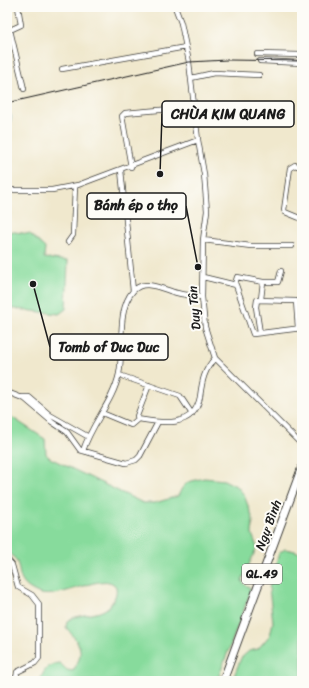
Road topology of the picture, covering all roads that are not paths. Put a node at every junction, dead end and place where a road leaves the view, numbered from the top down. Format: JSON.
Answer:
{"nodes":[{"id":1,"x":18,"y":7,"type":"edge"},
{"id":2,"x":175,"y":7,"type":"edge"},
{"id":3,"x":186,"y":47,"type":"junction"},
{"id":4,"x":257,"y":54,"type":"dead end"},
{"id":5,"x":302,"y":55,"type":"edge"},
{"id":6,"x":260,"y":61,"type":"dead end"},
{"id":7,"x":302,"y":63,"type":"edge"},
{"id":8,"x":62,"y":69,"type":"dead end"},
{"id":9,"x":259,"y":75,"type":"dead end"},
{"id":10,"x":191,"y":78,"type":"junction"},
{"id":11,"x":24,"y":88,"type":"dead end"},
{"id":12,"x":194,"y":104,"type":"junction"},
{"id":13,"x":198,"y":140,"type":"junction"},
{"id":14,"x":131,"y":167,"type":"junction"},
{"id":15,"x":302,"y":168,"type":"edge"},
{"id":16,"x":121,"y":170,"type":"junction"},
{"id":17,"x":74,"y":186,"type":"junction"},
{"id":18,"x":7,"y":190,"type":"edge"},
{"id":19,"x":302,"y":219,"type":"edge"},
{"id":20,"x":203,"y":240,"type":"junction"},
{"id":21,"x":68,"y":242,"type":"dead end"},
{"id":22,"x":292,"y":246,"type":"dead end"},
{"id":23,"x":281,"y":271,"type":"dead end"},
{"id":24,"x":202,"y":277,"type":"junction"},
{"id":25,"x":263,"y":282,"type":"junction"},
{"id":26,"x":235,"y":284,"type":"junction"},
{"id":27,"x":133,"y":291,"type":"junction"},
{"id":28,"x":202,"y":297,"type":"junction"},
{"id":29,"x":261,"y":300,"type":"junction"},
{"id":30,"x":300,"y":328,"type":"edge"},
{"id":31,"x":260,"y":333,"type":"junction"},
{"id":32,"x":215,"y":358,"type":"junction"},
{"id":33,"x":119,"y":375,"type":"junction"},
{"id":34,"x":149,"y":385,"type":"junction"},
{"id":35,"x":7,"y":392,"type":"edge"},
{"id":36,"x":22,"y":397,"type":"junction"},
{"id":37,"x":102,"y":413,"type":"junction"},
{"id":38,"x":192,"y":414,"type":"junction"},
{"id":39,"x":138,"y":419,"type":"junction"},
{"id":40,"x":158,"y":422,"type":"junction"},
{"id":41,"x":87,"y":436,"type":"junction"},
{"id":42,"x":302,"y":444,"type":"edge"},
{"id":43,"x":83,"y":451,"type":"junction"},
{"id":44,"x":302,"y":467,"type":"edge"},
{"id":45,"x":8,"y":562,"type":"edge"},
{"id":46,"x":7,"y":678,"type":"edge"},
{"id":47,"x":15,"y":679,"type":"edge"},
{"id":48,"x":223,"y":681,"type":"edge"}],
"edges":[{"from":1,"to":11,"type":"street"},
{"from":2,"to":3,"type":"street","name":"Duy Tân"},
{"from":3,"to":8,"type":"street"},
{"from":3,"to":10,"type":"street","name":"Duy Tân"},
{"from":4,"to":5,"type":"street"},
{"from":6,"to":7,"type":"street"},
{"from":9,"to":10,"type":"street"},
{"from":10,"to":12,"type":"street","name":"Duy Tân"},
{"from":12,"to":13,"type":"street","name":"Duy Tân"},
{"from":12,"to":14,"type":"street"},
{"from":13,"to":14,"type":"street"},
{"from":13,"to":20,"type":"street","name":"Duy Tân"},
{"from":14,"to":16,"type":"street"},
{"from":15,"to":19,"type":"street"},
{"from":16,"to":17,"type":"street"},
{"from":16,"to":27,"type":"street"},
{"from":17,"to":18,"type":"street"},
{"from":17,"to":21,"type":"street"},
{"from":20,"to":22,"type":"street"},
{"from":20,"to":24,"type":"street","name":"Duy Tân"},
{"from":23,"to":25,"type":"street"},
{"from":24,"to":26,"type":"street"},
{"from":24,"to":28,"type":"street","name":"Duy Tân"},
{"from":25,"to":26,"type":"street"},
{"from":25,"to":29,"type":"street"},
{"from":26,"to":31,"type":"street"},
{"from":27,"to":28,"type":"street"},
{"from":27,"to":33,"type":"street"},
{"from":28,"to":32,"type":"street","name":"Duy Tân"},
{"from":29,"to":30,"type":"street"},
{"from":29,"to":31,"type":"street"},
{"from":30,"to":31,"type":"street"},
{"from":32,"to":38,"type":"street"},
{"from":32,"to":42,"type":"street","name":"Duy Tân"},
{"from":33,"to":34,"type":"street"},
{"from":33,"to":37,"type":"street"},
{"from":34,"to":38,"type":"street"},
{"from":34,"to":39,"type":"street"},
{"from":35,"to":36,"type":"street"},
{"from":36,"to":41,"type":"street"},
{"from":36,"to":43,"type":"street"},
{"from":37,"to":39,"type":"street"},
{"from":37,"to":41,"type":"street"},
{"from":38,"to":40,"type":"street"},
{"from":39,"to":40,"type":"street"},
{"from":40,"to":43,"type":"street"},
{"from":41,"to":43,"type":"street"},
{"from":44,"to":48,"type":"highway","name":"Ngự Bình","number":"QL.49"},
{"from":45,"to":47,"type":"street"},
{"from":46,"to":47,"type":"street"}]}
